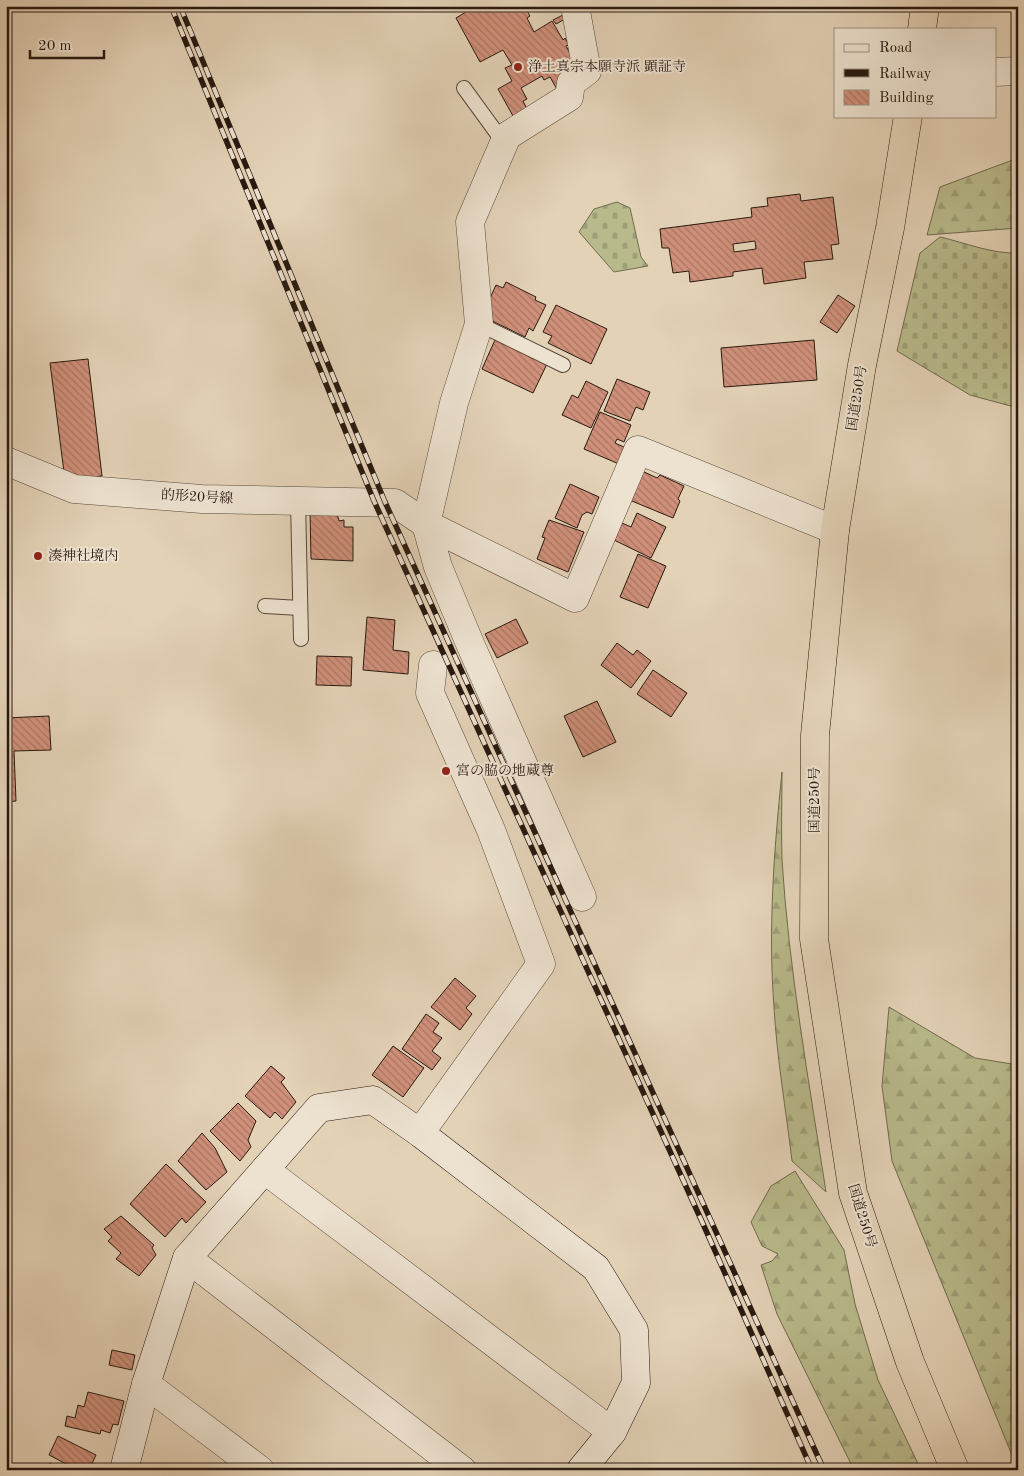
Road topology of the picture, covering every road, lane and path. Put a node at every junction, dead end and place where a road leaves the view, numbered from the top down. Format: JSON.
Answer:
{"nodes":[{"id":1,"x":575,"y":6,"type":"edge"},
{"id":2,"x":925,"y":6,"type":"edge"},
{"id":3,"x":922,"y":28,"type":"edge"},
{"id":4,"x":1018,"y":71,"type":"edge"},
{"id":5,"x":996,"y":72,"type":"edge"},
{"id":6,"x":464,"y":88,"type":"dead end"},
{"id":7,"x":908,"y":118,"type":"edge"},
{"id":8,"x":504,"y":143,"type":"junction"},
{"id":9,"x":479,"y":324,"type":"junction"},
{"id":10,"x":563,"y":365,"type":"dead end"},
{"id":11,"x":6,"y":461,"type":"edge"},
{"id":12,"x":298,"y":500,"type":"junction"},
{"id":13,"x":426,"y":524,"type":"junction"},
{"id":14,"x":835,"y":530,"type":"junction"},
{"id":15,"x":265,"y":606,"type":"dead end"},
{"id":16,"x":300,"y":608,"type":"junction"},
{"id":17,"x":300,"y":639,"type":"dead end"},
{"id":18,"x":433,"y":665,"type":"dead end"},
{"id":19,"x":582,"y":897,"type":"dead end"},
{"id":20,"x":420,"y":1133,"type":"junction"},
{"id":21,"x":265,"y":1170,"type":"junction"},
{"id":22,"x":187,"y":1258,"type":"junction"},
{"id":23,"x":146,"y":1384,"type":"junction"},
{"id":24,"x":612,"y":1432,"type":"junction"},
{"id":25,"x":124,"y":1470,"type":"edge"},
{"id":26,"x":260,"y":1470,"type":"edge"},
{"id":27,"x":462,"y":1470,"type":"edge"},
{"id":28,"x":581,"y":1470,"type":"edge"},
{"id":29,"x":955,"y":1470,"type":"edge"}],
"edges":[{"from":1,"to":8,"type":"street"},
{"from":2,"to":3,"type":"highway"},
{"from":4,"to":5,"type":"street"},
{"from":6,"to":8,"type":"lane"},
{"from":7,"to":14,"type":"highway","name":"国道250号"},
{"from":8,"to":9,"type":"street"},
{"from":9,"to":10,"type":"lane"},
{"from":9,"to":13,"type":"street"},
{"from":11,"to":12,"type":"street","name":"的形20号線"},
{"from":12,"to":13,"type":"street","name":"的形20号線"},
{"from":12,"to":16,"type":"lane"},
{"from":13,"to":14,"type":"street"},
{"from":13,"to":19,"type":"street"},
{"from":14,"to":29,"type":"highway","name":"国道250号"},
{"from":15,"to":16,"type":"lane"},
{"from":16,"to":17,"type":"lane"},
{"from":18,"to":20,"type":"street"},
{"from":20,"to":21,"type":"street"},
{"from":20,"to":24,"type":"street"},
{"from":21,"to":22,"type":"street"},
{"from":21,"to":24,"type":"street"},
{"from":22,"to":23,"type":"street"},
{"from":22,"to":27,"type":"street"},
{"from":23,"to":25,"type":"street"},
{"from":23,"to":26,"type":"street"},
{"from":24,"to":28,"type":"street"}]}
